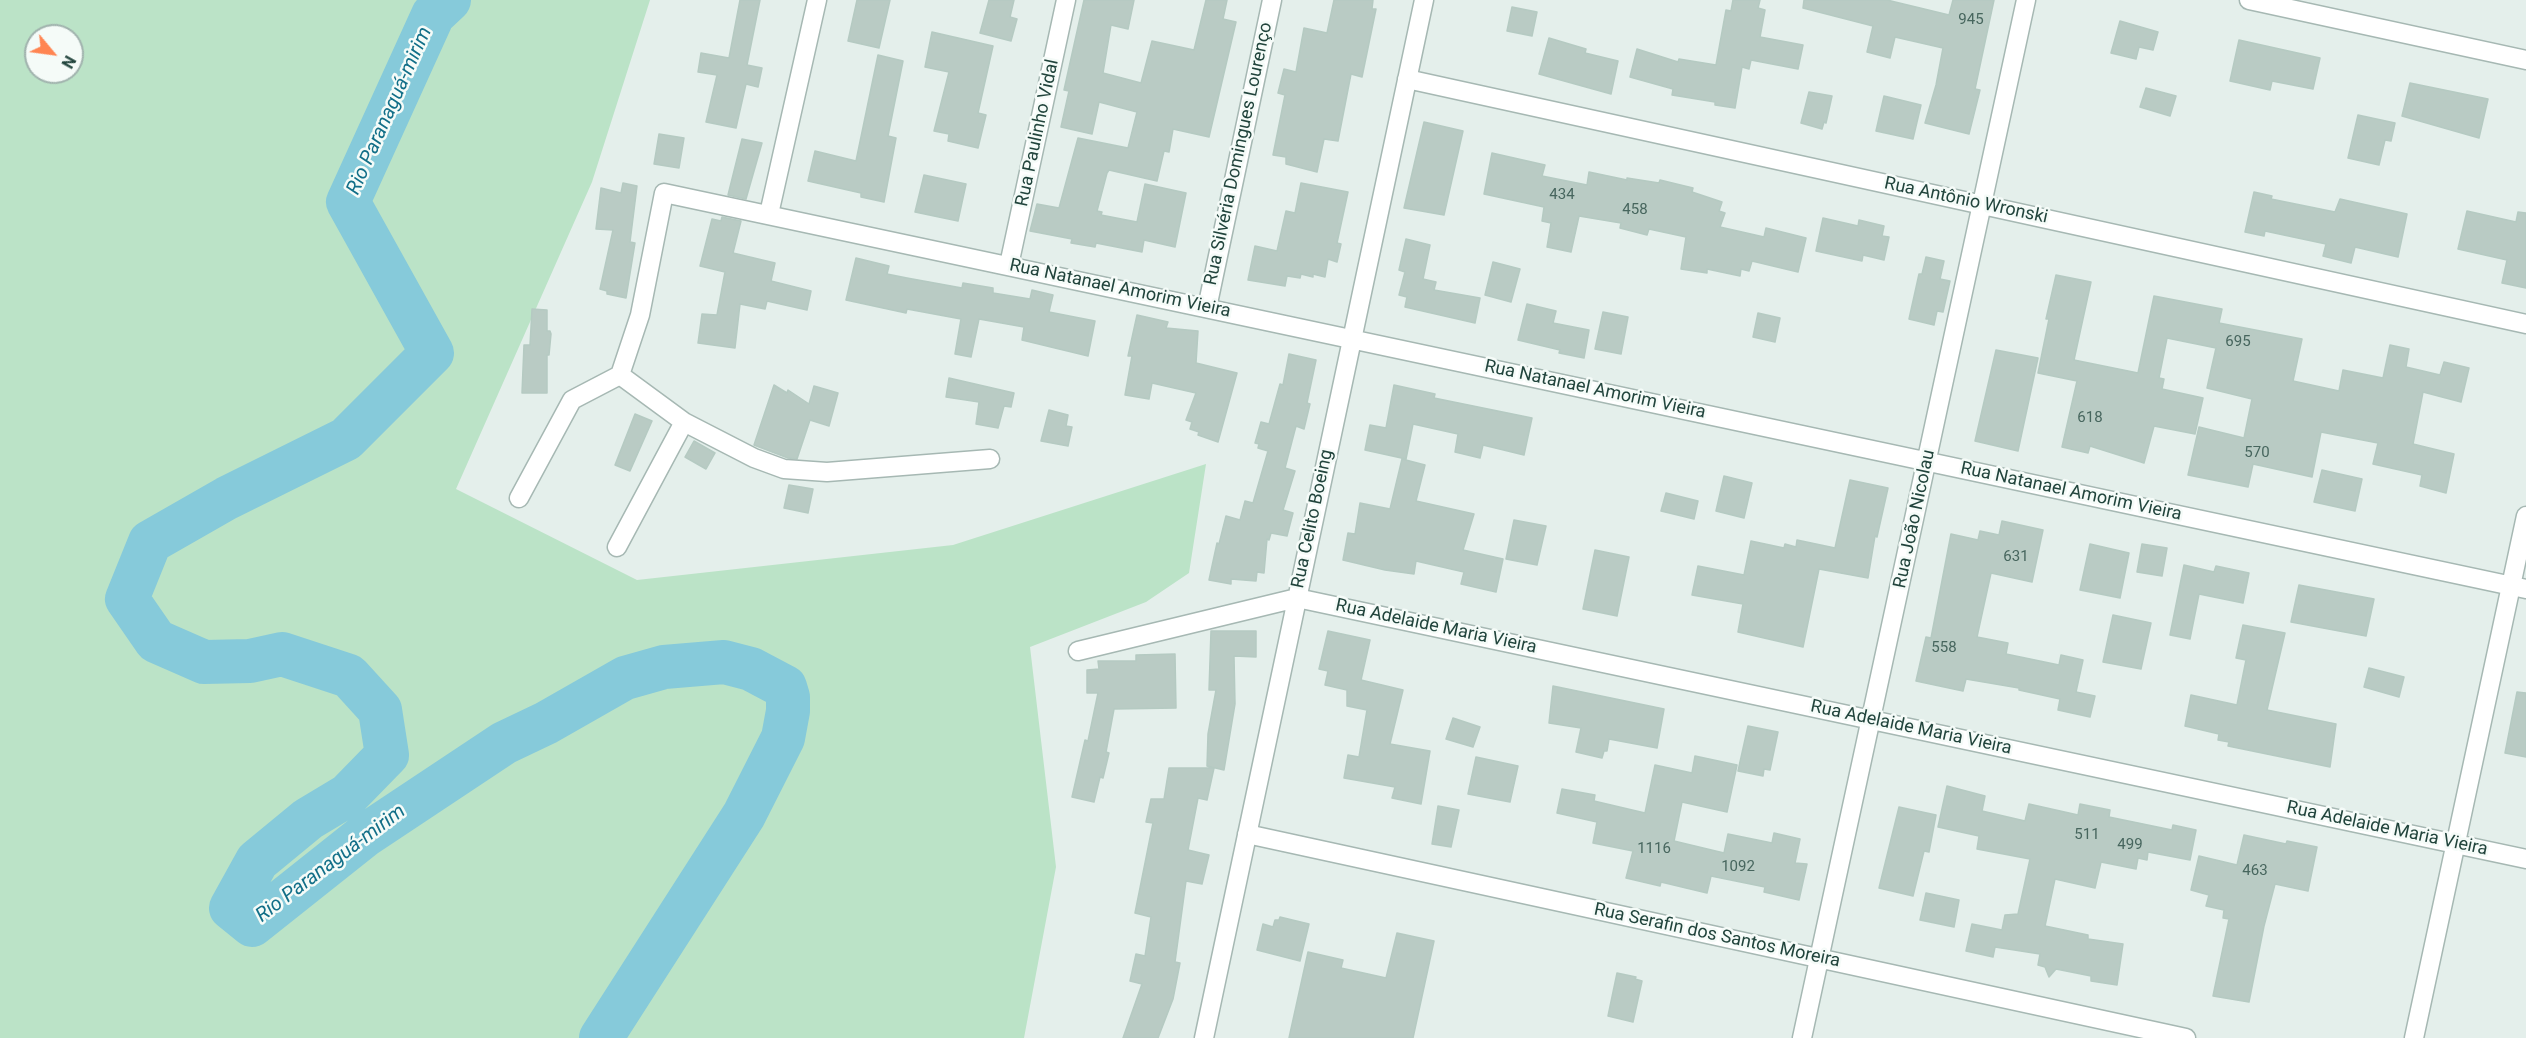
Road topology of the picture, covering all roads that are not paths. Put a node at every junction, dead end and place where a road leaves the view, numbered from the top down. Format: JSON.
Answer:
{"nodes":[{"id":1,"x":817,"y":0,"type":"edge"},
{"id":2,"x":1066,"y":0,"type":"edge"},
{"id":3,"x":1272,"y":0,"type":"edge"},
{"id":4,"x":1424,"y":0,"type":"edge"},
{"id":5,"x":2026,"y":0,"type":"edge"},
{"id":6,"x":2249,"y":0,"type":"edge"},
{"id":7,"x":2526,"y":60,"type":"edge"},
{"id":8,"x":1407,"y":79,"type":"junction"},
{"id":9,"x":1982,"y":205,"type":"junction"},
{"id":10,"x":769,"y":214,"type":"junction"},
{"id":11,"x":1009,"y":265,"type":"junction"},
{"id":12,"x":1207,"y":308,"type":"junction"},
{"id":13,"x":2526,"y":324,"type":"edge"},
{"id":14,"x":1352,"y":338,"type":"junction"},
{"id":15,"x":620,"y":375,"type":"junction"},
{"id":16,"x":684,"y":423,"type":"junction"},
{"id":17,"x":990,"y":459,"type":"dead end"},
{"id":18,"x":1927,"y":461,"type":"junction"},
{"id":19,"x":519,"y":498,"type":"dead end"},
{"id":20,"x":2526,"y":516,"type":"edge"},
{"id":21,"x":617,"y":547,"type":"dead end"},
{"id":22,"x":2519,"y":588,"type":"edge"},
{"id":23,"x":1297,"y":597,"type":"junction"},
{"id":24,"x":1078,"y":651,"type":"dead end"},
{"id":25,"x":1871,"y":720,"type":"junction"},
{"id":26,"x":1247,"y":834,"type":"junction"},
{"id":27,"x":2456,"y":844,"type":"junction"},
{"id":28,"x":2526,"y":859,"type":"edge"},
{"id":29,"x":1820,"y":958,"type":"junction"},
{"id":30,"x":1204,"y":1038,"type":"edge"},
{"id":31,"x":1802,"y":1038,"type":"edge"},
{"id":32,"x":2186,"y":1038,"type":"edge"},
{"id":33,"x":2414,"y":1038,"type":"edge"}],
"edges":[{"from":1,"to":10,"type":"street"},
{"from":2,"to":11,"type":"street","name":"Rua Paulinho Vidal"},
{"from":3,"to":12,"type":"street","name":"Rua Silvéria Domingues Lourenço"},
{"from":4,"to":8,"type":"street","name":"Rua Celito Boeing"},
{"from":5,"to":9,"type":"street","name":"Rua João Nicolau"},
{"from":6,"to":7,"type":"street"},
{"from":8,"to":9,"type":"street","name":"Rua Antônio Wronski"},
{"from":8,"to":14,"type":"street","name":"Rua Celito Boeing"},
{"from":9,"to":13,"type":"street","name":"Rua Antônio Wronski"},
{"from":9,"to":18,"type":"street","name":"Rua João Nicolau"},
{"from":10,"to":11,"type":"street","name":"Rua Natanael Amorim Vieira"},
{"from":10,"to":15,"type":"street","name":"Rua Natanael Amorim Vieira"},
{"from":11,"to":12,"type":"street","name":"Rua Natanael Amorim Vieira"},
{"from":12,"to":14,"type":"street","name":"Rua Natanael Amorim Vieira"},
{"from":14,"to":18,"type":"street","name":"Rua Natanael Amorim Vieira"},
{"from":14,"to":23,"type":"street","name":"Rua Celito Boeing"},
{"from":15,"to":16,"type":"street"},
{"from":15,"to":19,"type":"street"},
{"from":16,"to":17,"type":"street"},
{"from":16,"to":21,"type":"street"},
{"from":18,"to":22,"type":"street","name":"Rua Natanael Amorim Vieira"},
{"from":18,"to":25,"type":"street","name":"Rua João Nicolau"},
{"from":20,"to":22,"type":"street"},
{"from":22,"to":27,"type":"street"},
{"from":23,"to":24,"type":"street"},
{"from":23,"to":25,"type":"street","name":"Rua Adelaide Maria Vieira"},
{"from":23,"to":26,"type":"street","name":"Rua Celito Boeing"},
{"from":25,"to":27,"type":"street","name":"Rua Adelaide Maria Vieira"},
{"from":25,"to":29,"type":"street","name":"Rua João Nicolau"},
{"from":26,"to":29,"type":"street","name":"Rua Serafin dos Santos Moreira"},
{"from":26,"to":30,"type":"street","name":"Rua Celito Boeing"},
{"from":27,"to":28,"type":"street","name":"Rua Adelaide Maria Vieira"},
{"from":27,"to":33,"type":"street"},
{"from":29,"to":31,"type":"street","name":"Rua João Nicolau"},
{"from":29,"to":32,"type":"street","name":"Rua Serafin dos Santos Moreira"}]}
